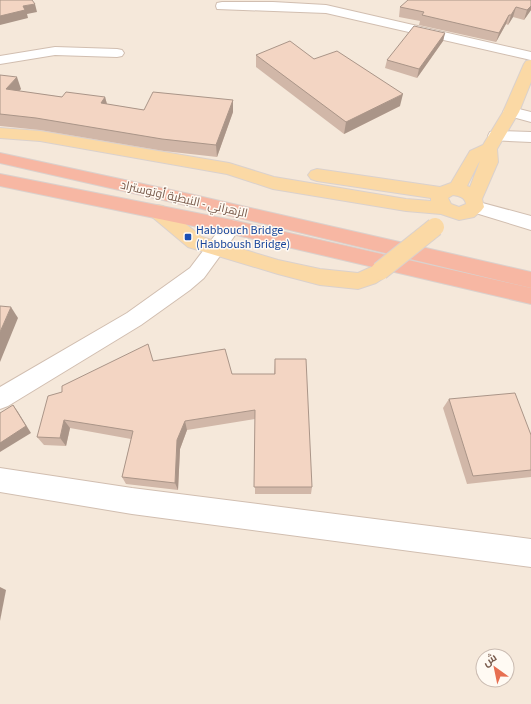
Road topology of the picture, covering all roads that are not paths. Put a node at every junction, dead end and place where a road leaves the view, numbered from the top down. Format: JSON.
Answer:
{"nodes":[{"id":1,"x":222,"y":6,"type":"dead end"},
{"id":2,"x":117,"y":54,"type":"dead end"},
{"id":3,"x":531,"y":56,"type":"edge"},
{"id":4,"x":0,"y":60,"type":"edge"},
{"id":5,"x":531,"y":64,"type":"edge"},
{"id":6,"x":511,"y":112,"type":"junction"},
{"id":7,"x":531,"y":117,"type":"edge"},
{"id":8,"x":0,"y":133,"type":"edge"},
{"id":9,"x":531,"y":137,"type":"edge"},
{"id":10,"x":493,"y":143,"type":"junction"},
{"id":11,"x":0,"y":158,"type":"edge"},
{"id":12,"x":0,"y":180,"type":"edge"},
{"id":13,"x":448,"y":201,"type":"junction"},
{"id":14,"x":474,"y":203,"type":"junction"},
{"id":15,"x":157,"y":211,"type":"junction"},
{"id":16,"x":531,"y":223,"type":"edge"},
{"id":17,"x":232,"y":227,"type":"junction"},
{"id":18,"x":214,"y":249,"type":"junction"},
{"id":19,"x":531,"y":280,"type":"edge"},
{"id":20,"x":531,"y":296,"type":"edge"},
{"id":21,"x":0,"y":399,"type":"edge"},
{"id":22,"x":0,"y":480,"type":"edge"},
{"id":23,"x":531,"y":554,"type":"edge"}],
"edges":[{"from":1,"to":3,"type":"street"},
{"from":2,"to":4,"type":"street"},
{"from":5,"to":6,"type":"main road"},
{"from":6,"to":7,"type":"street"},
{"from":6,"to":10,"type":"main road"},
{"from":8,"to":13,"type":"main road"},
{"from":9,"to":10,"type":"street"},
{"from":10,"to":13,"type":"main road"},
{"from":10,"to":14,"type":"main road"},
{"from":11,"to":19,"type":"highway","name":"الزهراني - النبطية أوتوستراد"},
{"from":12,"to":15,"type":"highway","name":"الزهراني - النبطية أوتوستراد"},
{"from":13,"to":14,"type":"main road"},
{"from":13,"to":14,"type":"main road"},
{"from":13,"to":18,"type":"main road","bridge":true},
{"from":14,"to":16,"type":"street"},
{"from":15,"to":17,"type":"highway","name":"الزهراني - النبطية أوتوستراد"},
{"from":15,"to":18,"type":"main road"},
{"from":17,"to":18,"type":"street"},
{"from":17,"to":20,"type":"highway","name":"الزهراني - النبطية أوتوستراد"},
{"from":18,"to":21,"type":"street"},
{"from":22,"to":23,"type":"street"}]}
